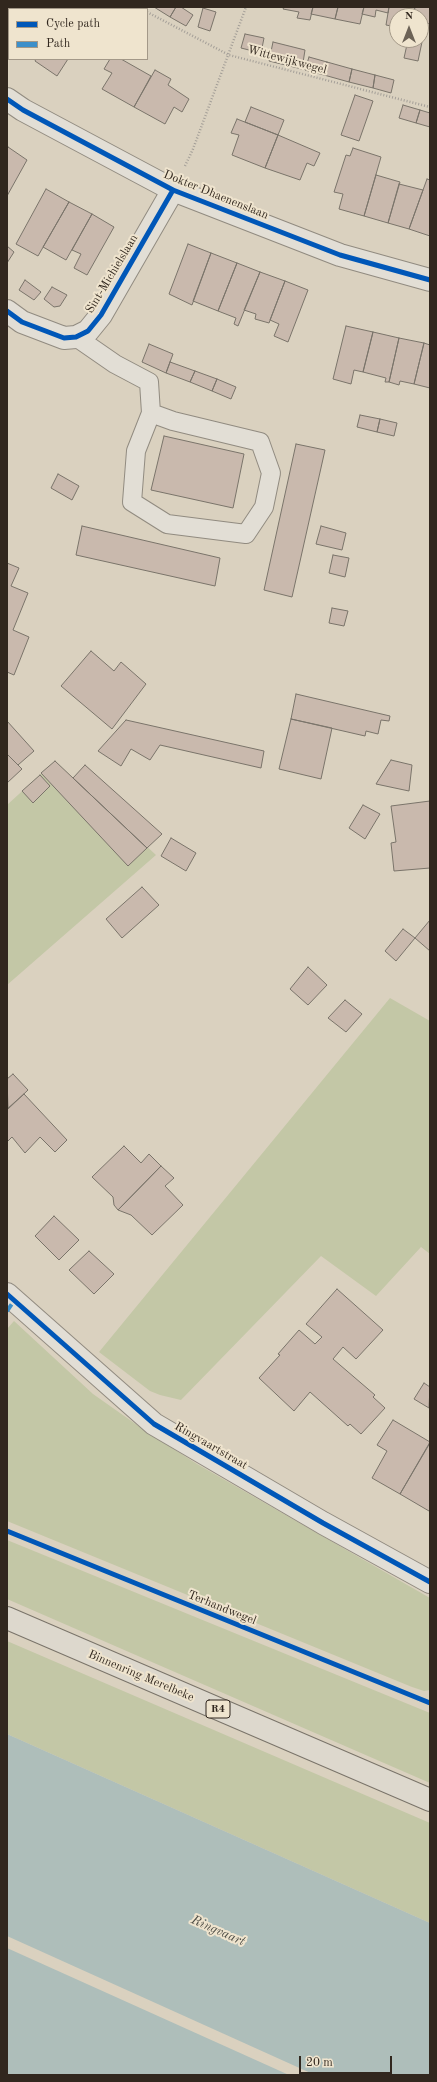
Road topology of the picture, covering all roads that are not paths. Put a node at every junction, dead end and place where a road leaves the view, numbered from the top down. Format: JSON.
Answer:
{"nodes":[{"id":1,"x":7,"y":99,"type":"edge"},
{"id":2,"x":173,"y":190,"type":"junction"},
{"id":3,"x":430,"y":280,"type":"edge"},
{"id":4,"x":7,"y":311,"type":"edge"},
{"id":5,"x":76,"y":337,"type":"junction"},
{"id":6,"x":151,"y":413,"type":"junction"},
{"id":7,"x":7,"y":1294,"type":"edge"},
{"id":8,"x":430,"y":1582,"type":"edge"},
{"id":9,"x":7,"y":1618,"type":"edge"},
{"id":10,"x":430,"y":1800,"type":"edge"}],
"edges":[{"from":1,"to":2,"type":"street","name":"Dokter Dhaenenslaan"},
{"from":2,"to":3,"type":"street","name":"Dokter Dhaenenslaan"},
{"from":2,"to":5,"type":"street","name":"Sint-Michielslaan"},
{"from":4,"to":5,"type":"street"},
{"from":5,"to":6,"type":"lane"},
{"from":6,"to":6,"type":"lane"},
{"from":7,"to":8,"type":"street","name":"Ringvaartstraat"},
{"from":9,"to":10,"type":"highway","name":"Binnenring Merelbeke","number":"R4"}]}
